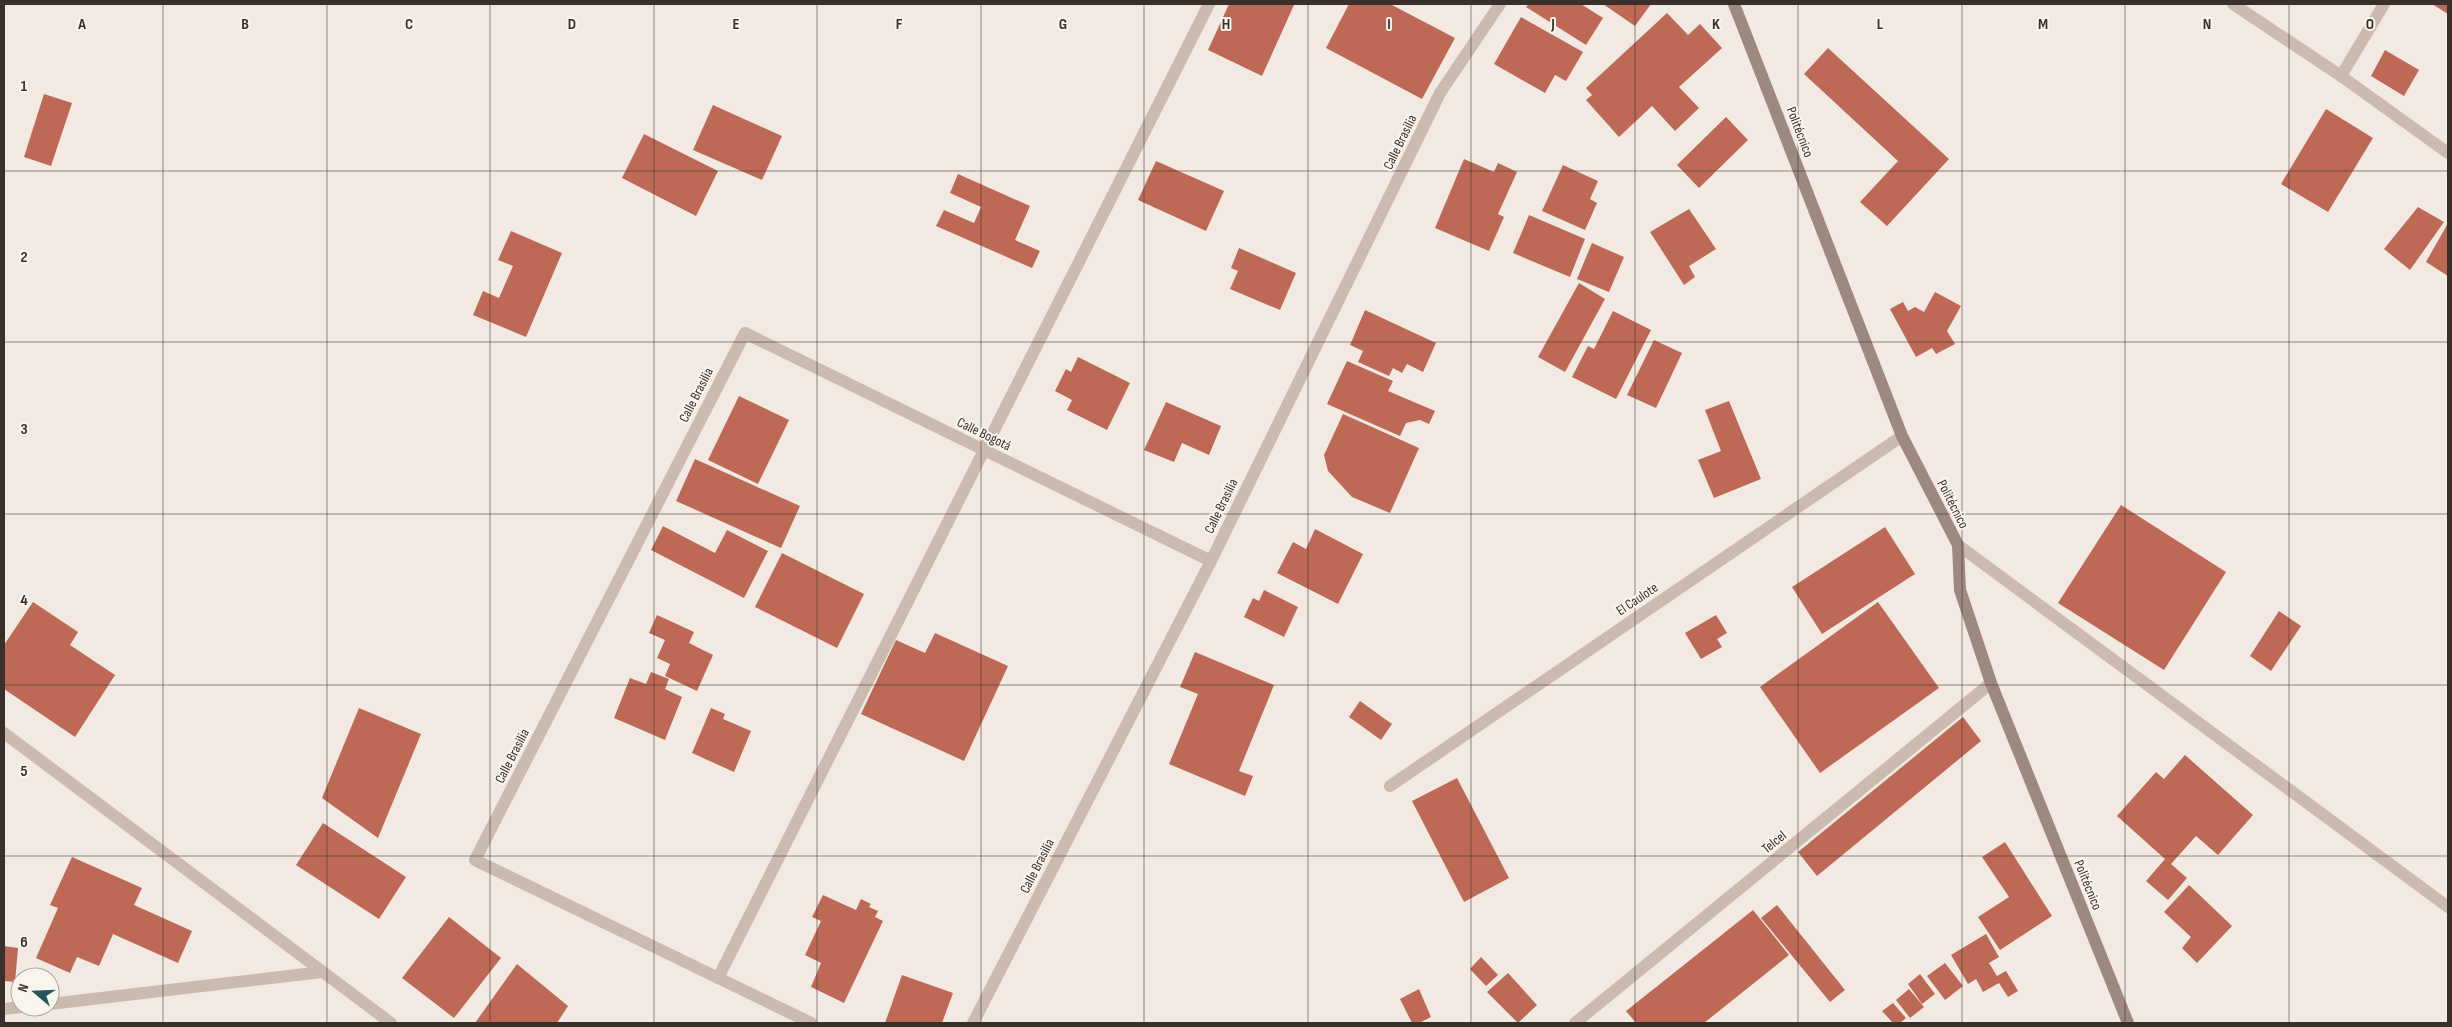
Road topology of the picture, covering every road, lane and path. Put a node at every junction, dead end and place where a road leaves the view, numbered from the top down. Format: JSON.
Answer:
{"nodes":[{"id":1,"x":1209,"y":4,"type":"edge"},
{"id":2,"x":1500,"y":4,"type":"edge"},
{"id":3,"x":1734,"y":4,"type":"edge"},
{"id":4,"x":2233,"y":4,"type":"edge"},
{"id":5,"x":2384,"y":4,"type":"edge"},
{"id":6,"x":2341,"y":76,"type":"junction"},
{"id":7,"x":2448,"y":153,"type":"edge"},
{"id":8,"x":745,"y":333,"type":"joint"},
{"id":9,"x":1902,"y":436,"type":"junction"},
{"id":10,"x":983,"y":451,"type":"junction"},
{"id":11,"x":1958,"y":546,"type":"junction"},
{"id":12,"x":1211,"y":561,"type":"junction"},
{"id":13,"x":1992,"y":683,"type":"junction"},
{"id":14,"x":4,"y":733,"type":"edge"},
{"id":15,"x":1390,"y":786,"type":"dead end"},
{"id":16,"x":2448,"y":907,"type":"edge"},
{"id":17,"x":322,"y":972,"type":"junction"},
{"id":18,"x":718,"y":978,"type":"junction"},
{"id":19,"x":60,"y":1003,"type":"edge"},
{"id":20,"x":391,"y":1023,"type":"edge"},
{"id":21,"x":811,"y":1023,"type":"edge"},
{"id":22,"x":973,"y":1023,"type":"edge"},
{"id":23,"x":1575,"y":1023,"type":"edge"},
{"id":24,"x":2128,"y":1023,"type":"edge"}],
"edges":[{"from":1,"to":10,"type":"street"},
{"from":2,"to":12,"type":"street","name":"Calle Brasilia"},
{"from":3,"to":9,"type":"street","name":"Politécnico"},
{"from":4,"to":6,"type":"street"},
{"from":5,"to":6,"type":"street"},
{"from":6,"to":7,"type":"street"},
{"from":8,"to":10,"type":"street","name":"Calle Bogotá"},
{"from":8,"to":18,"type":"street","name":"Calle Brasilia"},
{"from":9,"to":11,"type":"street","name":"Politécnico"},
{"from":9,"to":15,"type":"street","name":"El Caulote"},
{"from":10,"to":12,"type":"street","name":"Calle Bogotá"},
{"from":10,"to":18,"type":"street"},
{"from":11,"to":13,"type":"street","name":"Politécnico"},
{"from":11,"to":16,"type":"street"},
{"from":12,"to":22,"type":"street","name":"Calle Brasilia"},
{"from":13,"to":23,"type":"street","name":"Telcel"},
{"from":13,"to":24,"type":"street","name":"Politécnico"},
{"from":14,"to":17,"type":"street"},
{"from":17,"to":19,"type":"street"},
{"from":17,"to":20,"type":"street"},
{"from":18,"to":21,"type":"street","name":"Calle Brasilia"}]}
